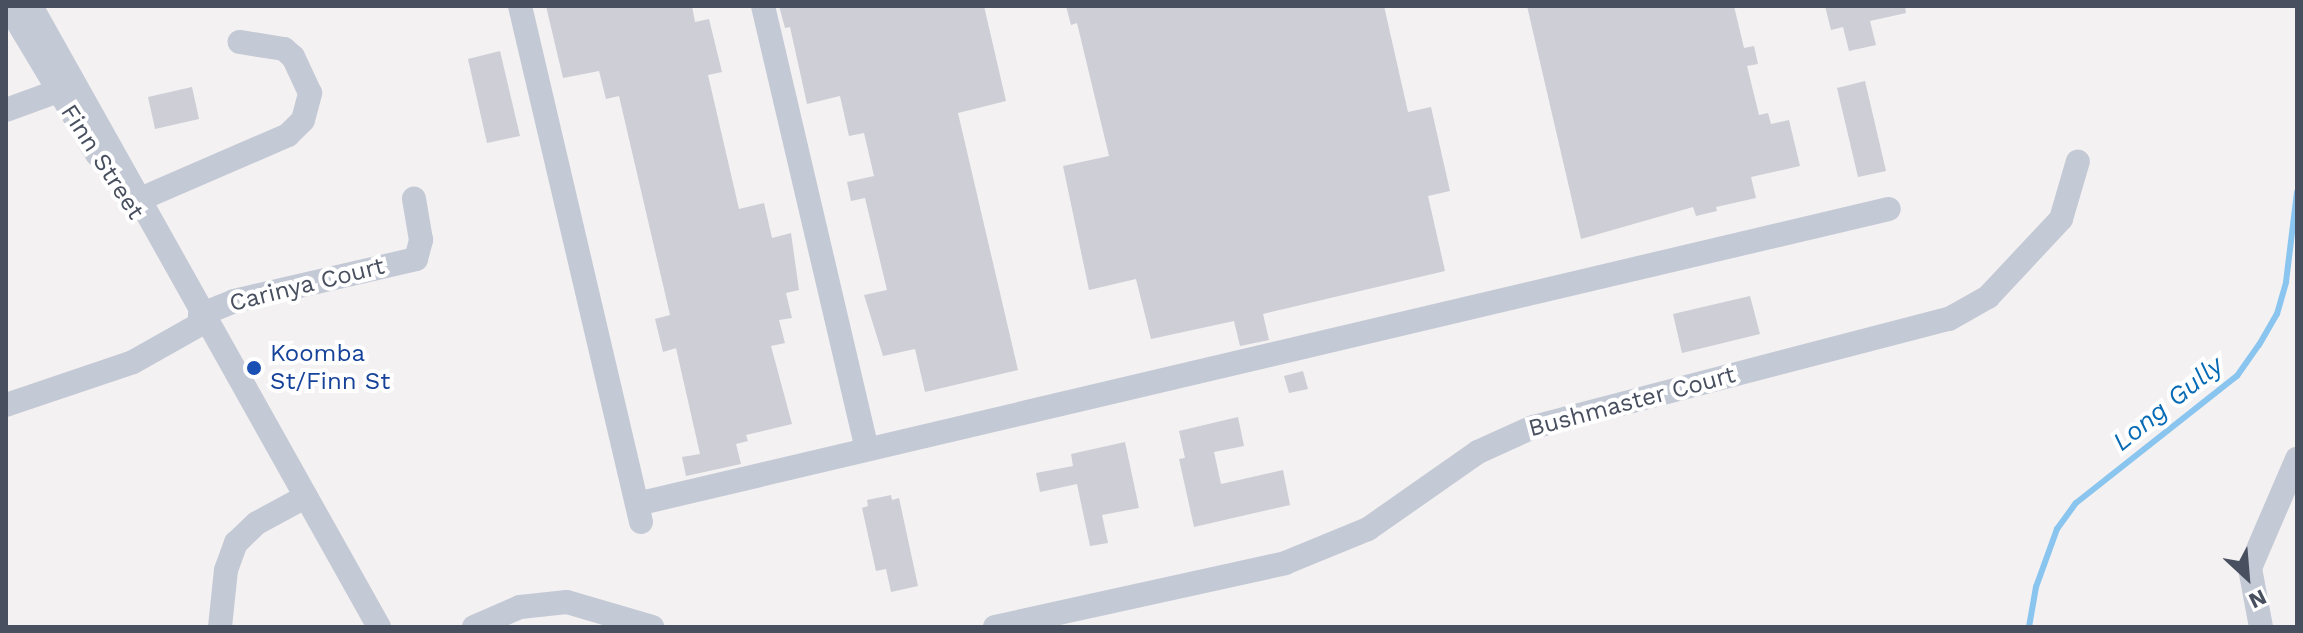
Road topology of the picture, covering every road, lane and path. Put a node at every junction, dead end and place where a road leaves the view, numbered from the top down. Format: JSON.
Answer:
{"nodes":[{"id":1,"x":8,"y":6,"type":"edge"},
{"id":2,"x":31,"y":6,"type":"edge"},
{"id":3,"x":509,"y":6,"type":"edge"},
{"id":4,"x":763,"y":6,"type":"edge"},
{"id":5,"x":523,"y":17,"type":"edge"},
{"id":6,"x":240,"y":42,"type":"dead end"},
{"id":7,"x":66,"y":88,"type":"junction"},
{"id":8,"x":6,"y":110,"type":"edge"},
{"id":9,"x":2078,"y":161,"type":"dead end"},
{"id":10,"x":414,"y":199,"type":"dead end"},
{"id":11,"x":138,"y":200,"type":"junction"},
{"id":12,"x":1889,"y":209,"type":"dead end"},
{"id":13,"x":202,"y":318,"type":"junction"},
{"id":14,"x":6,"y":405,"type":"edge"},
{"id":15,"x":867,"y":449,"type":"junction"},
{"id":16,"x":2297,"y":459,"type":"edge"},
{"id":17,"x":305,"y":497,"type":"junction"},
{"id":18,"x":220,"y":627,"type":"edge"},
{"id":19,"x":379,"y":627,"type":"edge"},
{"id":20,"x":474,"y":627,"type":"edge"},
{"id":21,"x":652,"y":627,"type":"edge"},
{"id":22,"x":995,"y":627,"type":"edge"},
{"id":23,"x":2261,"y":627,"type":"edge"}],
"edges":[{"from":1,"to":7,"type":"street","name":"Finn Street"},
{"from":2,"to":7,"type":"street","name":"Finn Street"},
{"from":3,"to":5,"type":"street"},
{"from":4,"to":15,"type":"street"},
{"from":5,"to":15,"type":"street"},
{"from":6,"to":11,"type":"street"},
{"from":7,"to":8,"type":"street"},
{"from":7,"to":11,"type":"street","name":"Finn Street"},
{"from":7,"to":13,"type":"street","name":"Finn Street"},
{"from":9,"to":22,"type":"street","name":"Bushmaster Court"},
{"from":10,"to":13,"type":"street","name":"Carinya Court"},
{"from":11,"to":13,"type":"street","name":"Finn Street"},
{"from":12,"to":15,"type":"street"},
{"from":13,"to":14,"type":"street","name":"Carinya Court"},
{"from":13,"to":17,"type":"street","name":"Finn Street"},
{"from":16,"to":23,"type":"street"},
{"from":17,"to":18,"type":"street"},
{"from":17,"to":19,"type":"street","name":"Finn Street"},
{"from":20,"to":21,"type":"street"}]}
